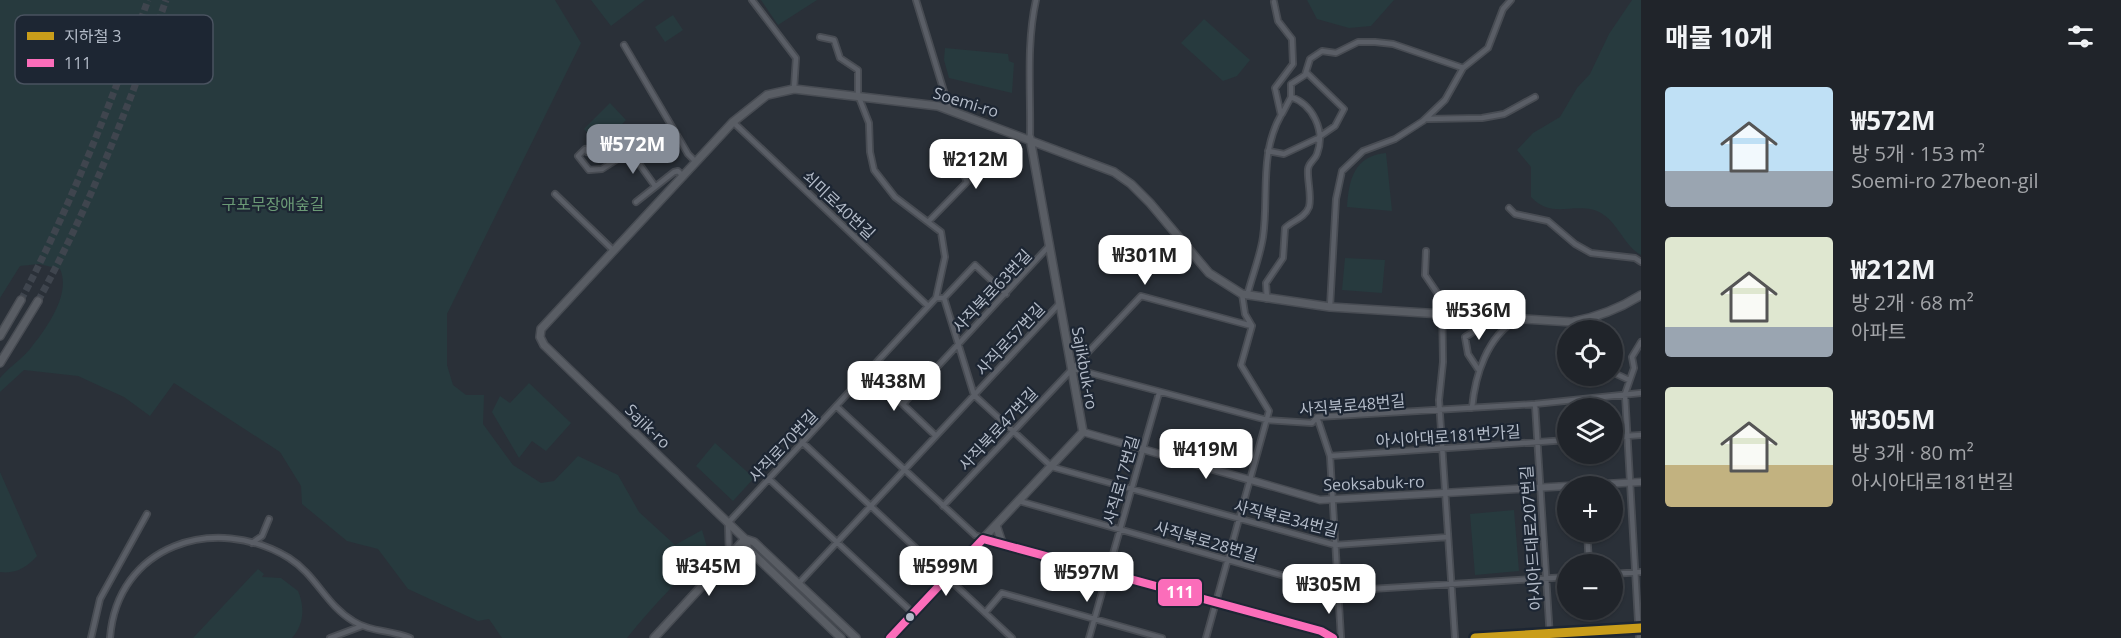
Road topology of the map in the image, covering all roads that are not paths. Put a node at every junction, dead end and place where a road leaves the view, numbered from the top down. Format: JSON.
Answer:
{"nodes":[{"id":1,"x":752,"y":0,"type":"edge"},
{"id":2,"x":916,"y":0,"type":"edge"},
{"id":3,"x":1036,"y":0,"type":"edge"},
{"id":4,"x":1511,"y":0,"type":"edge"},
{"id":5,"x":1274,"y":2,"type":"dead end"},
{"id":6,"x":820,"y":38,"type":"dead end"},
{"id":7,"x":624,"y":45,"type":"dead end"},
{"id":8,"x":1463,"y":68,"type":"junction"},
{"id":9,"x":1306,"y":72,"type":"junction"},
{"id":10,"x":794,"y":89,"type":"junction"},
{"id":11,"x":858,"y":95,"type":"junction"},
{"id":12,"x":1291,"y":97,"type":"junction"},
{"id":13,"x":1535,"y":97,"type":"dead end"},
{"id":14,"x":949,"y":108,"type":"junction"},
{"id":15,"x":1281,"y":116,"type":"junction"},
{"id":16,"x":1427,"y":118,"type":"junction"},
{"id":17,"x":733,"y":122,"type":"junction"},
{"id":18,"x":1030,"y":138,"type":"junction"},
{"id":19,"x":1318,"y":139,"type":"junction"},
{"id":20,"x":590,"y":150,"type":"dead end"},
{"id":21,"x":1268,"y":152,"type":"junction"},
{"id":22,"x":946,"y":157,"type":"dead end"},
{"id":23,"x":696,"y":162,"type":"junction"},
{"id":24,"x":683,"y":176,"type":"junction"},
{"id":25,"x":655,"y":186,"type":"junction"},
{"id":26,"x":555,"y":194,"type":"dead end"},
{"id":27,"x":636,"y":202,"type":"dead end"},
{"id":28,"x":1509,"y":208,"type":"dead end"},
{"id":29,"x":928,"y":222,"type":"junction"},
{"id":30,"x":1050,"y":246,"type":"junction"},
{"id":31,"x":614,"y":251,"type":"junction"},
{"id":32,"x":1426,"y":252,"type":"dead end"},
{"id":33,"x":1641,"y":261,"type":"edge"},
{"id":34,"x":1006,"y":294,"type":"junction"},
{"id":35,"x":1245,"y":295,"type":"junction"},
{"id":36,"x":1641,"y":295,"type":"edge"},
{"id":37,"x":936,"y":298,"type":"junction"},
{"id":38,"x":944,"y":298,"type":"junction"},
{"id":39,"x":21,"y":300,"type":"tunnel mouth"},
{"id":40,"x":1267,"y":300,"type":"junction"},
{"id":41,"x":38,"y":301,"type":"tunnel mouth"},
{"id":42,"x":1060,"y":303,"type":"junction"},
{"id":43,"x":928,"y":306,"type":"junction"},
{"id":44,"x":1330,"y":307,"type":"junction"},
{"id":45,"x":1442,"y":315,"type":"junction"},
{"id":46,"x":1495,"y":318,"type":"junction"},
{"id":47,"x":1597,"y":318,"type":"joint"},
{"id":48,"x":1517,"y":319,"type":"junction"},
{"id":49,"x":1252,"y":326,"type":"junction"},
{"id":50,"x":542,"y":329,"type":"joint"},
{"id":51,"x":0,"y":336,"type":"edge"},
{"id":52,"x":1641,"y":342,"type":"edge"},
{"id":53,"x":958,"y":344,"type":"junction"},
{"id":54,"x":0,"y":363,"type":"edge"},
{"id":55,"x":1071,"y":368,"type":"junction"},
{"id":56,"x":1478,"y":369,"type":"junction"},
{"id":57,"x":868,"y":371,"type":"junction"},
{"id":58,"x":1623,"y":377,"type":"edge"},
{"id":59,"x":1629,"y":380,"type":"junction"},
{"id":60,"x":1159,"y":393,"type":"junction"},
{"id":61,"x":1641,"y":393,"type":"edge"},
{"id":62,"x":1625,"y":394,"type":"junction"},
{"id":63,"x":974,"y":395,"type":"junction"},
{"id":64,"x":903,"y":404,"type":"junction"},
{"id":65,"x":1535,"y":404,"type":"junction"},
{"id":66,"x":836,"y":406,"type":"junction"},
{"id":67,"x":1472,"y":408,"type":"junction"},
{"id":68,"x":1439,"y":410,"type":"junction"},
{"id":69,"x":1317,"y":417,"type":"junction"},
{"id":70,"x":1267,"y":420,"type":"junction"},
{"id":71,"x":1013,"y":431,"type":"junction"},
{"id":72,"x":1083,"y":432,"type":"junction"},
{"id":73,"x":936,"y":435,"type":"junction"},
{"id":74,"x":1641,"y":435,"type":"edge"},
{"id":75,"x":1623,"y":436,"type":"edge"},
{"id":76,"x":1627,"y":436,"type":"junction"},
{"id":77,"x":1557,"y":441,"type":"edge"},
{"id":78,"x":802,"y":442,"type":"junction"},
{"id":79,"x":1538,"y":442,"type":"junction"},
{"id":80,"x":1442,"y":448,"type":"junction"},
{"id":81,"x":1143,"y":449,"type":"junction"},
{"id":82,"x":1330,"y":456,"type":"junction"},
{"id":83,"x":1052,"y":467,"type":"junction"},
{"id":84,"x":904,"y":470,"type":"junction"},
{"id":85,"x":769,"y":478,"type":"junction"},
{"id":86,"x":1249,"y":479,"type":"junction"},
{"id":87,"x":1623,"y":482,"type":"edge"},
{"id":88,"x":1630,"y":482,"type":"junction"},
{"id":89,"x":1641,"y":482,"type":"edge"},
{"id":90,"x":1557,"y":487,"type":"edge"},
{"id":91,"x":1540,"y":488,"type":"junction"},
{"id":92,"x":1131,"y":489,"type":"junction"},
{"id":93,"x":1445,"y":494,"type":"junction"},
{"id":94,"x":1019,"y":501,"type":"junction"},
{"id":95,"x":1332,"y":501,"type":"junction"},
{"id":96,"x":871,"y":506,"type":"junction"},
{"id":97,"x":943,"y":506,"type":"junction"},
{"id":98,"x":147,"y":514,"type":"dead end"},
{"id":99,"x":269,"y":519,"type":"dead end"},
{"id":100,"x":1238,"y":519,"type":"junction"},
{"id":101,"x":728,"y":522,"type":"junction"},
{"id":102,"x":996,"y":525,"type":"junction"},
{"id":103,"x":1119,"y":529,"type":"junction"},
{"id":104,"x":1448,"y":537,"type":"junction"},
{"id":105,"x":983,"y":538,"type":"junction"},
{"id":106,"x":746,"y":539,"type":"junction"},
{"id":107,"x":837,"y":542,"type":"junction"},
{"id":108,"x":252,"y":543,"type":"junction"},
{"id":109,"x":1002,"y":543,"type":"junction"},
{"id":110,"x":1335,"y":545,"type":"junction"},
{"id":111,"x":729,"y":558,"type":"junction"},
{"id":112,"x":1226,"y":560,"type":"junction"},
{"id":113,"x":1638,"y":572,"type":"edge"},
{"id":114,"x":1107,"y":573,"type":"junction"},
{"id":115,"x":1623,"y":573,"type":"edge"},
{"id":116,"x":947,"y":577,"type":"junction"},
{"id":117,"x":1546,"y":578,"type":"junction"},
{"id":118,"x":1557,"y":578,"type":"edge"},
{"id":119,"x":799,"y":583,"type":"junction"},
{"id":120,"x":1452,"y":584,"type":"junction"},
{"id":121,"x":1338,"y":591,"type":"junction"},
{"id":122,"x":1214,"y":603,"type":"junction"},
{"id":123,"x":986,"y":613,"type":"junction"},
{"id":124,"x":913,"y":614,"type":"junction"},
{"id":125,"x":1095,"y":618,"type":"junction"},
{"id":126,"x":362,"y":626,"type":"junction"},
{"id":127,"x":1640,"y":628,"type":"edge"},
{"id":128,"x":849,"y":631,"type":"junction"},
{"id":129,"x":1144,"y":635,"type":"edge"},
{"id":130,"x":1550,"y":636,"type":"edge"},
{"id":131,"x":91,"y":638,"type":"edge"},
{"id":132,"x":110,"y":638,"type":"edge"},
{"id":133,"x":330,"y":638,"type":"edge"},
{"id":134,"x":410,"y":638,"type":"edge"},
{"id":135,"x":654,"y":638,"type":"edge"},
{"id":136,"x":842,"y":638,"type":"edge"},
{"id":137,"x":856,"y":638,"type":"edge"},
{"id":138,"x":864,"y":638,"type":"edge"},
{"id":139,"x":890,"y":638,"type":"edge"},
{"id":140,"x":1012,"y":638,"type":"edge"},
{"id":141,"x":1089,"y":638,"type":"edge"},
{"id":142,"x":1162,"y":638,"type":"edge"},
{"id":143,"x":1206,"y":638,"type":"edge"},
{"id":144,"x":1333,"y":638,"type":"edge"},
{"id":145,"x":1341,"y":638,"type":"edge"},
{"id":146,"x":1455,"y":638,"type":"edge"},
{"id":147,"x":1475,"y":638,"type":"edge"},
{"id":148,"x":1639,"y":638,"type":"edge"}],
"edges":[{"from":1,"to":10,"type":"street"},
{"from":2,"to":14,"type":"street"},
{"from":3,"to":18,"type":"street"},
{"from":4,"to":8,"type":"street"},
{"from":5,"to":15,"type":"street"},
{"from":6,"to":11,"type":"street"},
{"from":7,"to":23,"type":"street"},
{"from":8,"to":9,"type":"street"},
{"from":8,"to":16,"type":"street"},
{"from":9,"to":12,"type":"street"},
{"from":9,"to":19,"type":"street"},
{"from":10,"to":11,"type":"main road","name":"Soemi-ro"},
{"from":10,"to":17,"type":"main road","name":"Soemi-ro"},
{"from":11,"to":14,"type":"main road","name":"Soemi-ro"},
{"from":11,"to":29,"type":"street"},
{"from":12,"to":15,"type":"street"},
{"from":12,"to":19,"type":"street"},
{"from":13,"to":16,"type":"street"},
{"from":14,"to":18,"type":"main road","name":"Soemi-ro"},
{"from":15,"to":21,"type":"street"},
{"from":16,"to":44,"type":"street"},
{"from":17,"to":23,"type":"main road","name":"Soemi-ro"},
{"from":17,"to":43,"type":"street","name":"쇠미로40번길"},
{"from":18,"to":30,"type":"main road","name":"Sajikbuk-ro"},
{"from":18,"to":35,"type":"main road","name":"Soemi-ro"},
{"from":19,"to":21,"type":"street"},
{"from":19,"to":40,"type":"street"},
{"from":20,"to":25,"type":"street"},
{"from":21,"to":35,"type":"street"},
{"from":22,"to":29,"type":"street"},
{"from":23,"to":24,"type":"main road","name":"Soemi-ro"},
{"from":24,"to":25,"type":"street"},
{"from":24,"to":31,"type":"main road","name":"Soemi-ro"},
{"from":25,"to":27,"type":"street"},
{"from":26,"to":31,"type":"street"},
{"from":28,"to":33,"type":"street"},
{"from":29,"to":37,"type":"street"},
{"from":30,"to":34,"type":"street","name":"사직북로63번길"},
{"from":30,"to":42,"type":"main road","name":"Sajikbuk-ro"},
{"from":31,"to":50,"type":"main road","name":"Soemi-ro"},
{"from":32,"to":45,"type":"street"},
{"from":34,"to":38,"type":"street"},
{"from":34,"to":53,"type":"street","name":"사직북로63번길"},
{"from":35,"to":40,"type":"main road","name":"Soemi-ro"},
{"from":35,"to":49,"type":"street"},
{"from":36,"to":47,"type":"main road","name":"Soemi-ro"},
{"from":37,"to":38,"type":"street"},
{"from":37,"to":43,"type":"street","name":"사직로70번길"},
{"from":38,"to":53,"type":"street"},
{"from":39,"to":51,"type":"main road"},
{"from":40,"to":44,"type":"main road","name":"Soemi-ro"},
{"from":41,"to":54,"type":"main road"},
{"from":42,"to":55,"type":"main road","name":"Sajikbuk-ro"},
{"from":42,"to":63,"type":"street","name":"사직로57번길"},
{"from":43,"to":57,"type":"street","name":"사직로70번길"},
{"from":44,"to":45,"type":"main road","name":"Soemi-ro"},
{"from":45,"to":46,"type":"main road","name":"Soemi-ro"},
{"from":45,"to":68,"type":"street"},
{"from":46,"to":48,"type":"main road","name":"Soemi-ro"},
{"from":46,"to":56,"type":"street"},
{"from":47,"to":48,"type":"main road","name":"Soemi-ro"},
{"from":48,"to":56,"type":"street"},
{"from":49,"to":55,"type":"street","name":"사직북로47번길"},
{"from":49,"to":70,"type":"street"},
{"from":50,"to":101,"type":"main road","name":"Sajik-ro"},
{"from":52,"to":59,"type":"street"},
{"from":53,"to":63,"type":"street"},
{"from":53,"to":64,"type":"street","name":"사직북로63번길"},
{"from":55,"to":60,"type":"street","name":"사직북로48번길"},
{"from":55,"to":71,"type":"street","name":"사직북로47번길"},
{"from":55,"to":72,"type":"main road","name":"Sajikbuk-ro"},
{"from":56,"to":67,"type":"street"},
{"from":57,"to":64,"type":"street"},
{"from":57,"to":66,"type":"street","name":"사직로70번길"},
{"from":58,"to":59,"type":"street"},
{"from":59,"to":62,"type":"street"},
{"from":60,"to":70,"type":"street","name":"사직북로48번길"},
{"from":60,"to":81,"type":"street","name":"사직로17번길"},
{"from":61,"to":62,"type":"street","name":"사직북로48번길"},
{"from":62,"to":65,"type":"street","name":"사직북로48번길"},
{"from":62,"to":76,"type":"street"},
{"from":63,"to":71,"type":"street"},
{"from":63,"to":73,"type":"street","name":"사직로57번길"},
{"from":64,"to":73,"type":"street"},
{"from":65,"to":67,"type":"street","name":"사직북로48번길"},
{"from":65,"to":79,"type":"street","name":"아시아드대로207번길"},
{"from":66,"to":78,"type":"street","name":"사직로70번길"},
{"from":66,"to":84,"type":"street"},
{"from":67,"to":68,"type":"street","name":"사직북로48번길"},
{"from":68,"to":69,"type":"street","name":"사직북로48번길"},
{"from":68,"to":80,"type":"street"},
{"from":69,"to":70,"type":"street","name":"사직북로48번길"},
{"from":69,"to":82,"type":"street"},
{"from":70,"to":86,"type":"street"},
{"from":71,"to":83,"type":"street"},
{"from":71,"to":97,"type":"street","name":"사직북로47번길"},
{"from":72,"to":81,"type":"street","name":"Seoksabuk-ro"},
{"from":72,"to":83,"type":"main road","name":"Sajikbuk-ro"},
{"from":73,"to":84,"type":"street","name":"사직로57번길"},
{"from":74,"to":76,"type":"street"},
{"from":75,"to":76,"type":"street"},
{"from":76,"to":88,"type":"street"},
{"from":77,"to":79,"type":"street","name":"아시아대로181번가길"},
{"from":78,"to":85,"type":"street","name":"사직로70번길"},
{"from":78,"to":96,"type":"street"},
{"from":79,"to":80,"type":"street","name":"아시아대로181번가길"},
{"from":79,"to":91,"type":"street","name":"아시아드대로207번길"},
{"from":80,"to":82,"type":"street","name":"아시아대로181번가길"},
{"from":80,"to":93,"type":"street"},
{"from":81,"to":86,"type":"street","name":"Seoksabuk-ro"},
{"from":81,"to":92,"type":"street","name":"사직로17번길"},
{"from":82,"to":95,"type":"street"},
{"from":83,"to":92,"type":"street","name":"사직북로34번길"},
{"from":83,"to":94,"type":"main road","name":"Sajikbuk-ro"},
{"from":84,"to":96,"type":"street","name":"사직로57번길"},
{"from":84,"to":97,"type":"street"},
{"from":85,"to":101,"type":"street","name":"사직로70번길"},
{"from":85,"to":107,"type":"street"},
{"from":86,"to":95,"type":"street","name":"Seoksabuk-ro"},
{"from":86,"to":100,"type":"street"},
{"from":87,"to":88,"type":"street","name":"Seoksabuk-ro"},
{"from":88,"to":89,"type":"street","name":"Seoksabuk-ro"},
{"from":88,"to":113,"type":"street"},
{"from":90,"to":91,"type":"street","name":"Seoksabuk-ro"},
{"from":91,"to":93,"type":"street","name":"Seoksabuk-ro"},
{"from":91,"to":117,"type":"street","name":"아시아드대로207번길"},
{"from":92,"to":100,"type":"street","name":"사직북로34번길"},
{"from":92,"to":103,"type":"street","name":"사직로17번길"},
{"from":93,"to":95,"type":"street","name":"Seoksabuk-ro"},
{"from":93,"to":104,"type":"street"},
{"from":94,"to":102,"type":"main road","name":"Sajikbuk-ro"},
{"from":94,"to":103,"type":"street","name":"사직북로28번길"},
{"from":95,"to":110,"type":"street"},
{"from":96,"to":107,"type":"street","name":"사직로57번길"},
{"from":96,"to":116,"type":"street"},
{"from":97,"to":105,"type":"street"},
{"from":98,"to":131,"type":"street"},
{"from":99,"to":108,"type":"street"},
{"from":100,"to":110,"type":"street","name":"사직북로34번길"},
{"from":100,"to":112,"type":"street"},
{"from":101,"to":106,"type":"main road","name":"Sajik-ro"},
{"from":101,"to":111,"type":"street"},
{"from":102,"to":105,"type":"main road","name":"Sajikbuk-ro"},
{"from":102,"to":109,"type":"main road"},
{"from":103,"to":112,"type":"street","name":"사직북로28번길"},
{"from":103,"to":114,"type":"street","name":"사직로17번길"},
{"from":104,"to":110,"type":"street","name":"사직북로34번길"},
{"from":104,"to":120,"type":"street"},
{"from":105,"to":109,"type":"main road"},
{"from":105,"to":116,"type":"main road","name":"Sajikbuk-ro"},
{"from":106,"to":111,"type":"main road"},
{"from":106,"to":119,"type":"main road","name":"Sajik-ro"},
{"from":106,"to":136,"type":"main road","name":"Sajik-ro"},
{"from":107,"to":119,"type":"street","name":"사직로57번길"},
{"from":107,"to":124,"type":"street"},
{"from":108,"to":126,"type":"street"},
{"from":108,"to":132,"type":"street"},
{"from":109,"to":114,"type":"main road"},
{"from":110,"to":121,"type":"street"},
{"from":111,"to":135,"type":"main road"},
{"from":112,"to":121,"type":"street","name":"사직북로28번길"},
{"from":112,"to":122,"type":"street"},
{"from":113,"to":115,"type":"street"},
{"from":113,"to":127,"type":"street"},
{"from":114,"to":122,"type":"main road"},
{"from":114,"to":125,"type":"street","name":"사직로17번길"},
{"from":116,"to":123,"type":"street"},
{"from":116,"to":124,"type":"main road","name":"Sajikbuk-ro"},
{"from":117,"to":118,"type":"street","name":"사직북로28번길"},
{"from":117,"to":120,"type":"street","name":"사직북로28번길"},
{"from":117,"to":130,"type":"street","name":"아시아드대로207번길"},
{"from":119,"to":128,"type":"main road","name":"Sajik-ro"},
{"from":120,"to":121,"type":"street","name":"사직북로28번길"},
{"from":120,"to":146,"type":"street"},
{"from":121,"to":145,"type":"street"},
{"from":122,"to":143,"type":"street"},
{"from":122,"to":144,"type":"main road"},
{"from":123,"to":125,"type":"street"},
{"from":123,"to":140,"type":"street"},
{"from":124,"to":139,"type":"main road","name":"Sajikbuk-ro"},
{"from":125,"to":129,"type":"street"},
{"from":125,"to":141,"type":"street","name":"사직로17번길"},
{"from":126,"to":133,"type":"street"},
{"from":126,"to":134,"type":"street"},
{"from":127,"to":130,"type":"main road"},
{"from":127,"to":148,"type":"street"},
{"from":128,"to":137,"type":"main road","name":"Sajik-ro"},
{"from":128,"to":138,"type":"main road"},
{"from":129,"to":142,"type":"street"},
{"from":130,"to":147,"type":"main road"}]}
